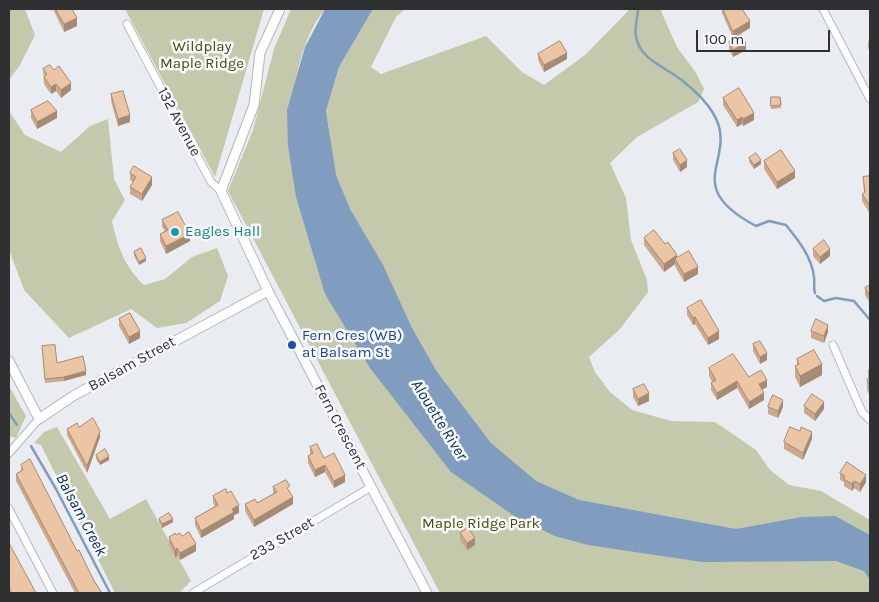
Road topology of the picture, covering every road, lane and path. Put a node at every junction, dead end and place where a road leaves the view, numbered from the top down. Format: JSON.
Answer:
{"nodes":[{"id":1,"x":280,"y":9,"type":"edge"},
{"id":2,"x":823,"y":9,"type":"edge"},
{"id":3,"x":127,"y":24,"type":"dead end"},
{"id":4,"x":870,"y":99,"type":"edge"},
{"id":5,"x":221,"y":191,"type":"junction"},
{"id":6,"x":268,"y":291,"type":"junction"},
{"id":7,"x":833,"y":345,"type":"dead end"},
{"id":8,"x":9,"y":361,"type":"edge"},
{"id":9,"x":39,"y":419,"type":"junction"},
{"id":10,"x":870,"y":420,"type":"edge"},
{"id":11,"x":9,"y":454,"type":"edge"},
{"id":12,"x":371,"y":487,"type":"junction"},
{"id":13,"x":9,"y":509,"type":"edge"},
{"id":14,"x":54,"y":593,"type":"edge"},
{"id":15,"x":193,"y":593,"type":"edge"},
{"id":16,"x":427,"y":593,"type":"edge"}],
"edges":[{"from":1,"to":5,"type":"street"},
{"from":2,"to":4,"type":"street"},
{"from":3,"to":5,"type":"street","name":"132 Avenue"},
{"from":5,"to":6,"type":"street","name":"Fern Crescent"},
{"from":6,"to":9,"type":"street","name":"Balsam Street"},
{"from":6,"to":12,"type":"street","name":"Fern Crescent"},
{"from":7,"to":10,"type":"street"},
{"from":8,"to":9,"type":"street"},
{"from":9,"to":11,"type":"street","name":"Balsam Street"},
{"from":12,"to":15,"type":"street","name":"233 Street"},
{"from":12,"to":16,"type":"street","name":"Fern Crescent"},
{"from":13,"to":14,"type":"street"}]}
